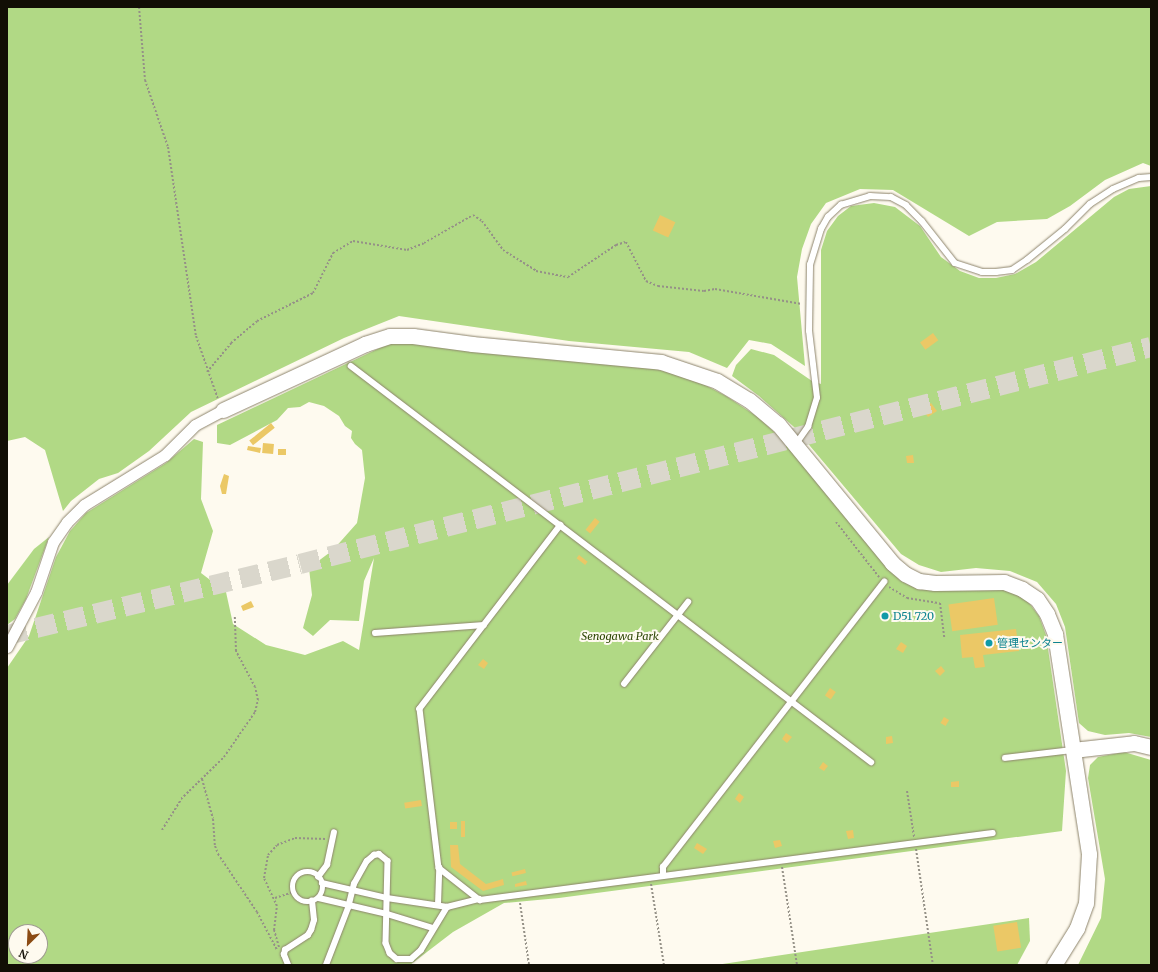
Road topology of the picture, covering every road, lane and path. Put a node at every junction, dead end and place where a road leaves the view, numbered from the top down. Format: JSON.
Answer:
{"nodes":[{"id":1,"x":139,"y":7,"type":"edge"},
{"id":2,"x":1151,"y":177,"type":"edge"},
{"id":3,"x":808,"y":305,"type":"junction"},
{"id":4,"x":351,"y":366,"type":"dead end"},
{"id":5,"x":207,"y":372,"type":"junction"},
{"id":6,"x":223,"y":410,"type":"junction"},
{"id":7,"x":796,"y":444,"type":"junction"},
{"id":8,"x":561,"y":525,"type":"junction"},
{"id":9,"x":884,"y":582,"type":"dead end"},
{"id":10,"x":688,"y":602,"type":"dead end"},
{"id":11,"x":678,"y":615,"type":"junction"},
{"id":12,"x":235,"y":616,"type":"dead end"},
{"id":13,"x":484,"y":625,"type":"junction"},
{"id":14,"x":376,"y":633,"type":"dead end"},
{"id":15,"x":7,"y":647,"type":"edge"},
{"id":16,"x":624,"y":684,"type":"dead end"},
{"id":17,"x":791,"y":701,"type":"junction"},
{"id":18,"x":1151,"y":747,"type":"edge"},
{"id":19,"x":1073,"y":750,"type":"junction"},
{"id":20,"x":1005,"y":758,"type":"dead end"},
{"id":21,"x":871,"y":762,"type":"dead end"},
{"id":22,"x":202,"y":779,"type":"junction"},
{"id":23,"x":907,"y":791,"type":"dead end"},
{"id":24,"x":162,"y":830,"type":"dead end"},
{"id":25,"x":993,"y":833,"type":"dead end"},
{"id":26,"x":333,"y":836,"type":"joint"},
{"id":27,"x":914,"y":842,"type":"junction"},
{"id":28,"x":781,"y":860,"type":"junction"},
{"id":29,"x":440,"y":868,"type":"junction"},
{"id":30,"x":663,"y":876,"type":"junction"},
{"id":31,"x":318,"y":877,"type":"junction"},
{"id":32,"x":650,"y":877,"type":"junction"},
{"id":33,"x":322,"y":883,"type":"junction"},
{"id":34,"x":353,"y":889,"type":"junction"},
{"id":35,"x":293,"y":892,"type":"junction"},
{"id":36,"x":519,"y":895,"type":"junction"},
{"id":37,"x":275,"y":898,"type":"junction"},
{"id":38,"x":319,"y":898,"type":"junction"},
{"id":39,"x":387,"y":898,"type":"junction"},
{"id":40,"x":479,"y":899,"type":"junction"},
{"id":41,"x":312,"y":901,"type":"junction"},
{"id":42,"x":349,"y":904,"type":"junction"},
{"id":43,"x":438,"y":905,"type":"junction"},
{"id":44,"x":447,"y":907,"type":"junction"},
{"id":45,"x":387,"y":914,"type":"junction"},
{"id":46,"x":433,"y":928,"type":"junction"},
{"id":47,"x":282,"y":956,"type":"junction"},
{"id":48,"x":288,"y":965,"type":"edge"},
{"id":49,"x":326,"y":965,"type":"edge"},
{"id":50,"x":529,"y":965,"type":"edge"},
{"id":51,"x":664,"y":965,"type":"edge"},
{"id":52,"x":797,"y":965,"type":"edge"},
{"id":53,"x":932,"y":965,"type":"edge"},
{"id":54,"x":1054,"y":965,"type":"edge"}],
"edges":[{"from":1,"to":5,"type":"path"},
{"from":2,"to":3,"type":"lane"},
{"from":3,"to":5,"type":"path"},
{"from":3,"to":7,"type":"lane"},
{"from":4,"to":8,"type":"lane"},
{"from":5,"to":6,"type":"path"},
{"from":6,"to":7,"type":"street"},
{"from":6,"to":15,"type":"street"},
{"from":7,"to":19,"type":"street"},
{"from":8,"to":11,"type":"lane"},
{"from":8,"to":13,"type":"lane"},
{"from":9,"to":17,"type":"lane"},
{"from":10,"to":11,"type":"lane"},
{"from":11,"to":16,"type":"lane"},
{"from":11,"to":17,"type":"lane"},
{"from":12,"to":22,"type":"path"},
{"from":13,"to":14,"type":"lane"},
{"from":13,"to":29,"type":"lane"},
{"from":17,"to":21,"type":"lane"},
{"from":17,"to":30,"type":"lane"},
{"from":18,"to":19,"type":"street"},
{"from":19,"to":20,"type":"lane"},
{"from":19,"to":54,"type":"street"},
{"from":22,"to":24,"type":"path"},
{"from":22,"to":47,"type":"path"},
{"from":23,"to":27,"type":"path"},
{"from":25,"to":27,"type":"lane"},
{"from":26,"to":31,"type":"lane"},
{"from":26,"to":37,"type":"path"},
{"from":27,"to":28,"type":"lane"},
{"from":27,"to":53,"type":"path"},
{"from":28,"to":30,"type":"lane"},
{"from":28,"to":52,"type":"path"},
{"from":29,"to":40,"type":"lane"},
{"from":29,"to":43,"type":"lane"},
{"from":30,"to":32,"type":"lane"},
{"from":31,"to":33,"type":"lane"},
{"from":31,"to":35,"type":"lane"},
{"from":32,"to":36,"type":"lane"},
{"from":32,"to":51,"type":"path"},
{"from":33,"to":34,"type":"lane"},
{"from":33,"to":38,"type":"lane"},
{"from":34,"to":39,"type":"lane"},
{"from":34,"to":39,"type":"lane"},
{"from":34,"to":42,"type":"lane"},
{"from":35,"to":37,"type":"path"},
{"from":35,"to":41,"type":"lane"},
{"from":36,"to":40,"type":"lane"},
{"from":36,"to":50,"type":"path"},
{"from":37,"to":47,"type":"path"},
{"from":38,"to":41,"type":"lane"},
{"from":38,"to":42,"type":"lane"},
{"from":39,"to":43,"type":"lane"},
{"from":39,"to":45,"type":"lane"},
{"from":40,"to":44,"type":"lane"},
{"from":41,"to":47,"type":"lane"},
{"from":42,"to":45,"type":"lane"},
{"from":42,"to":49,"type":"lane"},
{"from":43,"to":44,"type":"lane"},
{"from":44,"to":46,"type":"lane"},
{"from":45,"to":46,"type":"lane"},
{"from":45,"to":46,"type":"lane"},
{"from":47,"to":48,"type":"lane"}]}
